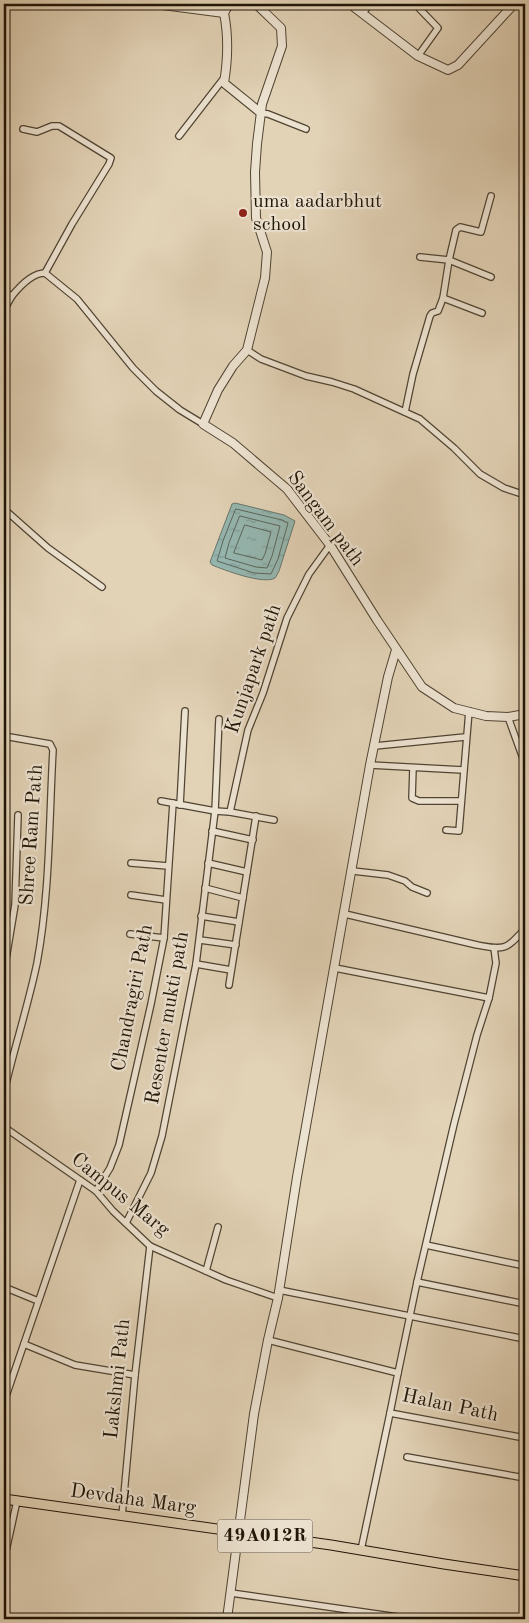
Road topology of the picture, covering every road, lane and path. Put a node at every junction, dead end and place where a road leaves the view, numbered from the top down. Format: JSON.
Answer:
{"nodes":[{"id":1,"x":155,"y":4,"type":"edge"},
{"id":2,"x":229,"y":4,"type":"edge"},
{"id":3,"x":256,"y":4,"type":"edge"},
{"id":4,"x":350,"y":4,"type":"edge"},
{"id":5,"x":370,"y":4,"type":"edge"},
{"id":6,"x":415,"y":4,"type":"edge"},
{"id":7,"x":514,"y":4,"type":"edge"},
{"id":8,"x":224,"y":13,"type":"junction"},
{"id":9,"x":362,"y":14,"type":"junction"},
{"id":10,"x":418,"y":56,"type":"junction"},
{"id":11,"x":225,"y":76,"type":"junction"},
{"id":12,"x":261,"y":113,"type":"junction"},
{"id":13,"x":24,"y":129,"type":"dead end"},
{"id":14,"x":306,"y":129,"type":"dead end"},
{"id":15,"x":179,"y":136,"type":"dead end"},
{"id":16,"x":491,"y":196,"type":"dead end"},
{"id":17,"x":420,"y":257,"type":"dead end"},
{"id":18,"x":449,"y":260,"type":"junction"},
{"id":19,"x":45,"y":273,"type":"junction"},
{"id":20,"x":491,"y":276,"type":"dead end"},
{"id":21,"x":4,"y":292,"type":"edge"},
{"id":22,"x":12,"y":296,"type":"junction"},
{"id":23,"x":443,"y":298,"type":"junction"},
{"id":24,"x":4,"y":310,"type":"edge"},
{"id":25,"x":482,"y":313,"type":"dead end"},
{"id":26,"x":247,"y":350,"type":"junction"},
{"id":27,"x":405,"y":412,"type":"junction"},
{"id":28,"x":203,"y":424,"type":"junction"},
{"id":29,"x":525,"y":495,"type":"edge"},
{"id":30,"x":4,"y":509,"type":"edge"},
{"id":31,"x":330,"y":545,"type":"junction"},
{"id":32,"x":102,"y":587,"type":"dead end"},
{"id":33,"x":396,"y":650,"type":"junction"},
{"id":34,"x":185,"y":711,"type":"dead end"},
{"id":35,"x":469,"y":711,"type":"junction"},
{"id":36,"x":525,"y":714,"type":"edge"},
{"id":37,"x":508,"y":717,"type":"junction"},
{"id":38,"x":219,"y":719,"type":"dead end"},
{"id":39,"x":4,"y":736,"type":"edge"},
{"id":40,"x":465,"y":737,"type":"junction"},
{"id":41,"x":375,"y":746,"type":"junction"},
{"id":42,"x":525,"y":764,"type":"edge"},
{"id":43,"x":370,"y":765,"type":"junction"},
{"id":44,"x":413,"y":768,"type":"junction"},
{"id":45,"x":463,"y":770,"type":"junction"},
{"id":46,"x":461,"y":801,"type":"junction"},
{"id":47,"x":161,"y":802,"type":"dead end"},
{"id":48,"x":173,"y":804,"type":"junction"},
{"id":49,"x":180,"y":805,"type":"junction"},
{"id":50,"x":215,"y":812,"type":"junction"},
{"id":51,"x":230,"y":812,"type":"junction"},
{"id":52,"x":18,"y":815,"type":"dead end"},
{"id":53,"x":256,"y":816,"type":"junction"},
{"id":54,"x":274,"y":820,"type":"dead end"},
{"id":55,"x":446,"y":830,"type":"dead end"},
{"id":56,"x":212,"y":831,"type":"junction"},
{"id":57,"x":253,"y":840,"type":"junction"},
{"id":58,"x":131,"y":863,"type":"dead end"},
{"id":59,"x":208,"y":863,"type":"junction"},
{"id":60,"x":168,"y":866,"type":"junction"},
{"id":61,"x":353,"y":871,"type":"junction"},
{"id":62,"x":247,"y":872,"type":"junction"},
{"id":63,"x":205,"y":888,"type":"junction"},
{"id":64,"x":427,"y":893,"type":"dead end"},
{"id":65,"x":131,"y":895,"type":"dead end"},
{"id":66,"x":243,"y":898,"type":"junction"},
{"id":67,"x":166,"y":900,"type":"junction"},
{"id":68,"x":345,"y":914,"type":"junction"},
{"id":69,"x":201,"y":916,"type":"junction"},
{"id":70,"x":239,"y":922,"type":"junction"},
{"id":71,"x":525,"y":928,"type":"edge"},
{"id":72,"x":130,"y":934,"type":"dead end"},
{"id":73,"x":164,"y":938,"type":"junction"},
{"id":74,"x":200,"y":940,"type":"junction"},
{"id":75,"x":236,"y":945,"type":"junction"},
{"id":76,"x":494,"y":948,"type":"junction"},
{"id":77,"x":196,"y":964,"type":"junction"},
{"id":78,"x":335,"y":968,"type":"junction"},
{"id":79,"x":232,"y":970,"type":"junction"},
{"id":80,"x":4,"y":971,"type":"edge"},
{"id":81,"x":229,"y":984,"type":"dead end"},
{"id":82,"x":489,"y":998,"type":"junction"},
{"id":83,"x":4,"y":1092,"type":"edge"},
{"id":84,"x":4,"y":1127,"type":"edge"},
{"id":85,"x":80,"y":1180,"type":"junction"},
{"id":86,"x":96,"y":1191,"type":"junction"},
{"id":87,"x":126,"y":1222,"type":"junction"},
{"id":88,"x":218,"y":1228,"type":"dead end"},
{"id":89,"x":426,"y":1245,"type":"junction"},
{"id":90,"x":150,"y":1246,"type":"junction"},
{"id":91,"x":525,"y":1266,"type":"edge"},
{"id":92,"x":206,"y":1271,"type":"junction"},
{"id":93,"x":417,"y":1282,"type":"junction"},
{"id":94,"x":4,"y":1286,"type":"edge"},
{"id":95,"x":279,"y":1294,"type":"junction"},
{"id":96,"x":38,"y":1301,"type":"junction"},
{"id":97,"x":525,"y":1304,"type":"edge"},
{"id":98,"x":410,"y":1317,"type":"junction"},
{"id":99,"x":525,"y":1339,"type":"edge"},
{"id":100,"x":268,"y":1340,"type":"junction"},
{"id":101,"x":24,"y":1344,"type":"junction"},
{"id":102,"x":398,"y":1373,"type":"junction"},
{"id":103,"x":135,"y":1375,"type":"junction"},
{"id":104,"x":4,"y":1402,"type":"edge"},
{"id":105,"x":390,"y":1413,"type":"junction"},
{"id":106,"x":525,"y":1438,"type":"edge"},
{"id":107,"x":407,"y":1457,"type":"dead end"},
{"id":108,"x":525,"y":1478,"type":"edge"},
{"id":109,"x":4,"y":1499,"type":"edge"},
{"id":110,"x":17,"y":1501,"type":"junction"},
{"id":111,"x":122,"y":1516,"type":"junction"},
{"id":112,"x":238,"y":1533,"type":"junction"},
{"id":113,"x":361,"y":1550,"type":"junction"},
{"id":114,"x":4,"y":1560,"type":"edge"},
{"id":115,"x":525,"y":1576,"type":"edge"},
{"id":116,"x":231,"y":1593,"type":"junction"},
{"id":117,"x":227,"y":1619,"type":"edge"},
{"id":118,"x":412,"y":1619,"type":"edge"}],
"edges":[{"from":1,"to":8,"type":"street"},
{"from":2,"to":8,"type":"street"},
{"from":3,"to":12,"type":"street"},
{"from":4,"to":9,"type":"street"},
{"from":5,"to":9,"type":"street"},
{"from":6,"to":10,"type":"street"},
{"from":7,"to":10,"type":"street"},
{"from":8,"to":11,"type":"street"},
{"from":9,"to":10,"type":"street"},
{"from":11,"to":12,"type":"street"},
{"from":11,"to":15,"type":"street"},
{"from":12,"to":14,"type":"street"},
{"from":12,"to":26,"type":"street"},
{"from":13,"to":19,"type":"street"},
{"from":16,"to":18,"type":"street"},
{"from":17,"to":18,"type":"street"},
{"from":18,"to":20,"type":"street"},
{"from":18,"to":23,"type":"street"},
{"from":19,"to":22,"type":"street"},
{"from":19,"to":28,"type":"street"},
{"from":21,"to":22,"type":"street"},
{"from":22,"to":24,"type":"street"},
{"from":23,"to":25,"type":"street"},
{"from":23,"to":27,"type":"street"},
{"from":26,"to":27,"type":"street"},
{"from":26,"to":28,"type":"street"},
{"from":27,"to":29,"type":"street"},
{"from":28,"to":31,"type":"street","name":"Sangam path"},
{"from":30,"to":32,"type":"street"},
{"from":31,"to":33,"type":"street","name":"Sangam path"},
{"from":31,"to":51,"type":"street","name":"Kunjapark path"},
{"from":33,"to":35,"type":"street","name":"Sangam path"},
{"from":33,"to":41,"type":"street"},
{"from":34,"to":49,"type":"street"},
{"from":35,"to":37,"type":"street","name":"Sangam path"},
{"from":35,"to":40,"type":"street"},
{"from":36,"to":37,"type":"street","name":"Sangam path"},
{"from":37,"to":42,"type":"street"},
{"from":38,"to":50,"type":"street","name":"Resenter mukti path"},
{"from":39,"to":83,"type":"street","name":"Shree Ram Path"},
{"from":40,"to":41,"type":"street"},
{"from":40,"to":45,"type":"street"},
{"from":41,"to":43,"type":"street"},
{"from":43,"to":44,"type":"street"},
{"from":43,"to":61,"type":"street"},
{"from":44,"to":45,"type":"street"},
{"from":44,"to":46,"type":"street"},
{"from":45,"to":46,"type":"street"},
{"from":46,"to":55,"type":"street"},
{"from":47,"to":48,"type":"street"},
{"from":48,"to":49,"type":"street"},
{"from":48,"to":60,"type":"street","name":"Chandragiri Path"},
{"from":49,"to":50,"type":"street"},
{"from":50,"to":51,"type":"street"},
{"from":50,"to":56,"type":"street","name":"Resenter mukti path"},
{"from":51,"to":53,"type":"street"},
{"from":52,"to":80,"type":"street"},
{"from":53,"to":54,"type":"street"},
{"from":53,"to":57,"type":"street"},
{"from":56,"to":57,"type":"street"},
{"from":56,"to":59,"type":"street","name":"Resenter mukti path"},
{"from":57,"to":62,"type":"street"},
{"from":58,"to":60,"type":"street"},
{"from":59,"to":62,"type":"street"},
{"from":59,"to":63,"type":"street","name":"Resenter mukti path"},
{"from":60,"to":67,"type":"street","name":"Chandragiri Path"},
{"from":61,"to":64,"type":"street"},
{"from":61,"to":68,"type":"street"},
{"from":62,"to":66,"type":"street"},
{"from":63,"to":66,"type":"street"},
{"from":63,"to":69,"type":"street","name":"Resenter mukti path"},
{"from":65,"to":67,"type":"street"},
{"from":66,"to":70,"type":"street"},
{"from":67,"to":73,"type":"street","name":"Chandragiri Path"},
{"from":68,"to":76,"type":"street"},
{"from":68,"to":78,"type":"street"},
{"from":69,"to":70,"type":"street"},
{"from":69,"to":74,"type":"street","name":"Resenter mukti path"},
{"from":70,"to":75,"type":"street"},
{"from":71,"to":76,"type":"street"},
{"from":72,"to":73,"type":"street"},
{"from":73,"to":86,"type":"street","name":"Chandragiri Path"},
{"from":74,"to":75,"type":"street"},
{"from":74,"to":77,"type":"street","name":"Resenter mukti path"},
{"from":75,"to":79,"type":"street"},
{"from":76,"to":82,"type":"street"},
{"from":77,"to":79,"type":"street"},
{"from":77,"to":87,"type":"street","name":"Resenter mukti path"},
{"from":78,"to":82,"type":"street"},
{"from":78,"to":95,"type":"street"},
{"from":79,"to":81,"type":"street"},
{"from":82,"to":89,"type":"street"},
{"from":84,"to":85,"type":"street","name":"Campus Marg"},
{"from":85,"to":86,"type":"street","name":"Campus Marg"},
{"from":85,"to":96,"type":"street"},
{"from":86,"to":87,"type":"street","name":"Campus Marg"},
{"from":87,"to":90,"type":"street","name":"Campus Marg"},
{"from":88,"to":92,"type":"street"},
{"from":89,"to":91,"type":"street"},
{"from":89,"to":93,"type":"street"},
{"from":90,"to":92,"type":"street","name":"Campus Marg"},
{"from":90,"to":103,"type":"street","name":"Lakshmi Path"},
{"from":92,"to":95,"type":"street","name":"Campus Marg"},
{"from":93,"to":97,"type":"street"},
{"from":93,"to":98,"type":"street"},
{"from":94,"to":96,"type":"street"},
{"from":95,"to":98,"type":"street","name":"Campus Marg"},
{"from":95,"to":100,"type":"street"},
{"from":96,"to":101,"type":"street"},
{"from":98,"to":99,"type":"street","name":"Campus Marg"},
{"from":98,"to":102,"type":"street"},
{"from":100,"to":102,"type":"street","name":"Halan Path"},
{"from":100,"to":112,"type":"street"},
{"from":101,"to":103,"type":"street"},
{"from":101,"to":104,"type":"street"},
{"from":102,"to":105,"type":"street","name":"Halan Path"},
{"from":103,"to":111,"type":"street","name":"Lakshmi Path"},
{"from":105,"to":106,"type":"street","name":"Halan Path"},
{"from":105,"to":113,"type":"street"},
{"from":107,"to":108,"type":"street"},
{"from":109,"to":110,"type":"main road","name":"Devdaha Marg","number":"49A012R"},
{"from":110,"to":111,"type":"main road","name":"Devdaha Marg","number":"49A012R"},
{"from":110,"to":114,"type":"street"},
{"from":111,"to":112,"type":"main road","name":"Devdaha Marg","number":"49A012R"},
{"from":112,"to":113,"type":"main road","name":"Devdaha Marg","number":"49A012R"},
{"from":112,"to":116,"type":"street"},
{"from":113,"to":115,"type":"main road","name":"Devdaha Marg","number":"49A012R"},
{"from":116,"to":117,"type":"street"},
{"from":116,"to":118,"type":"street"}]}
